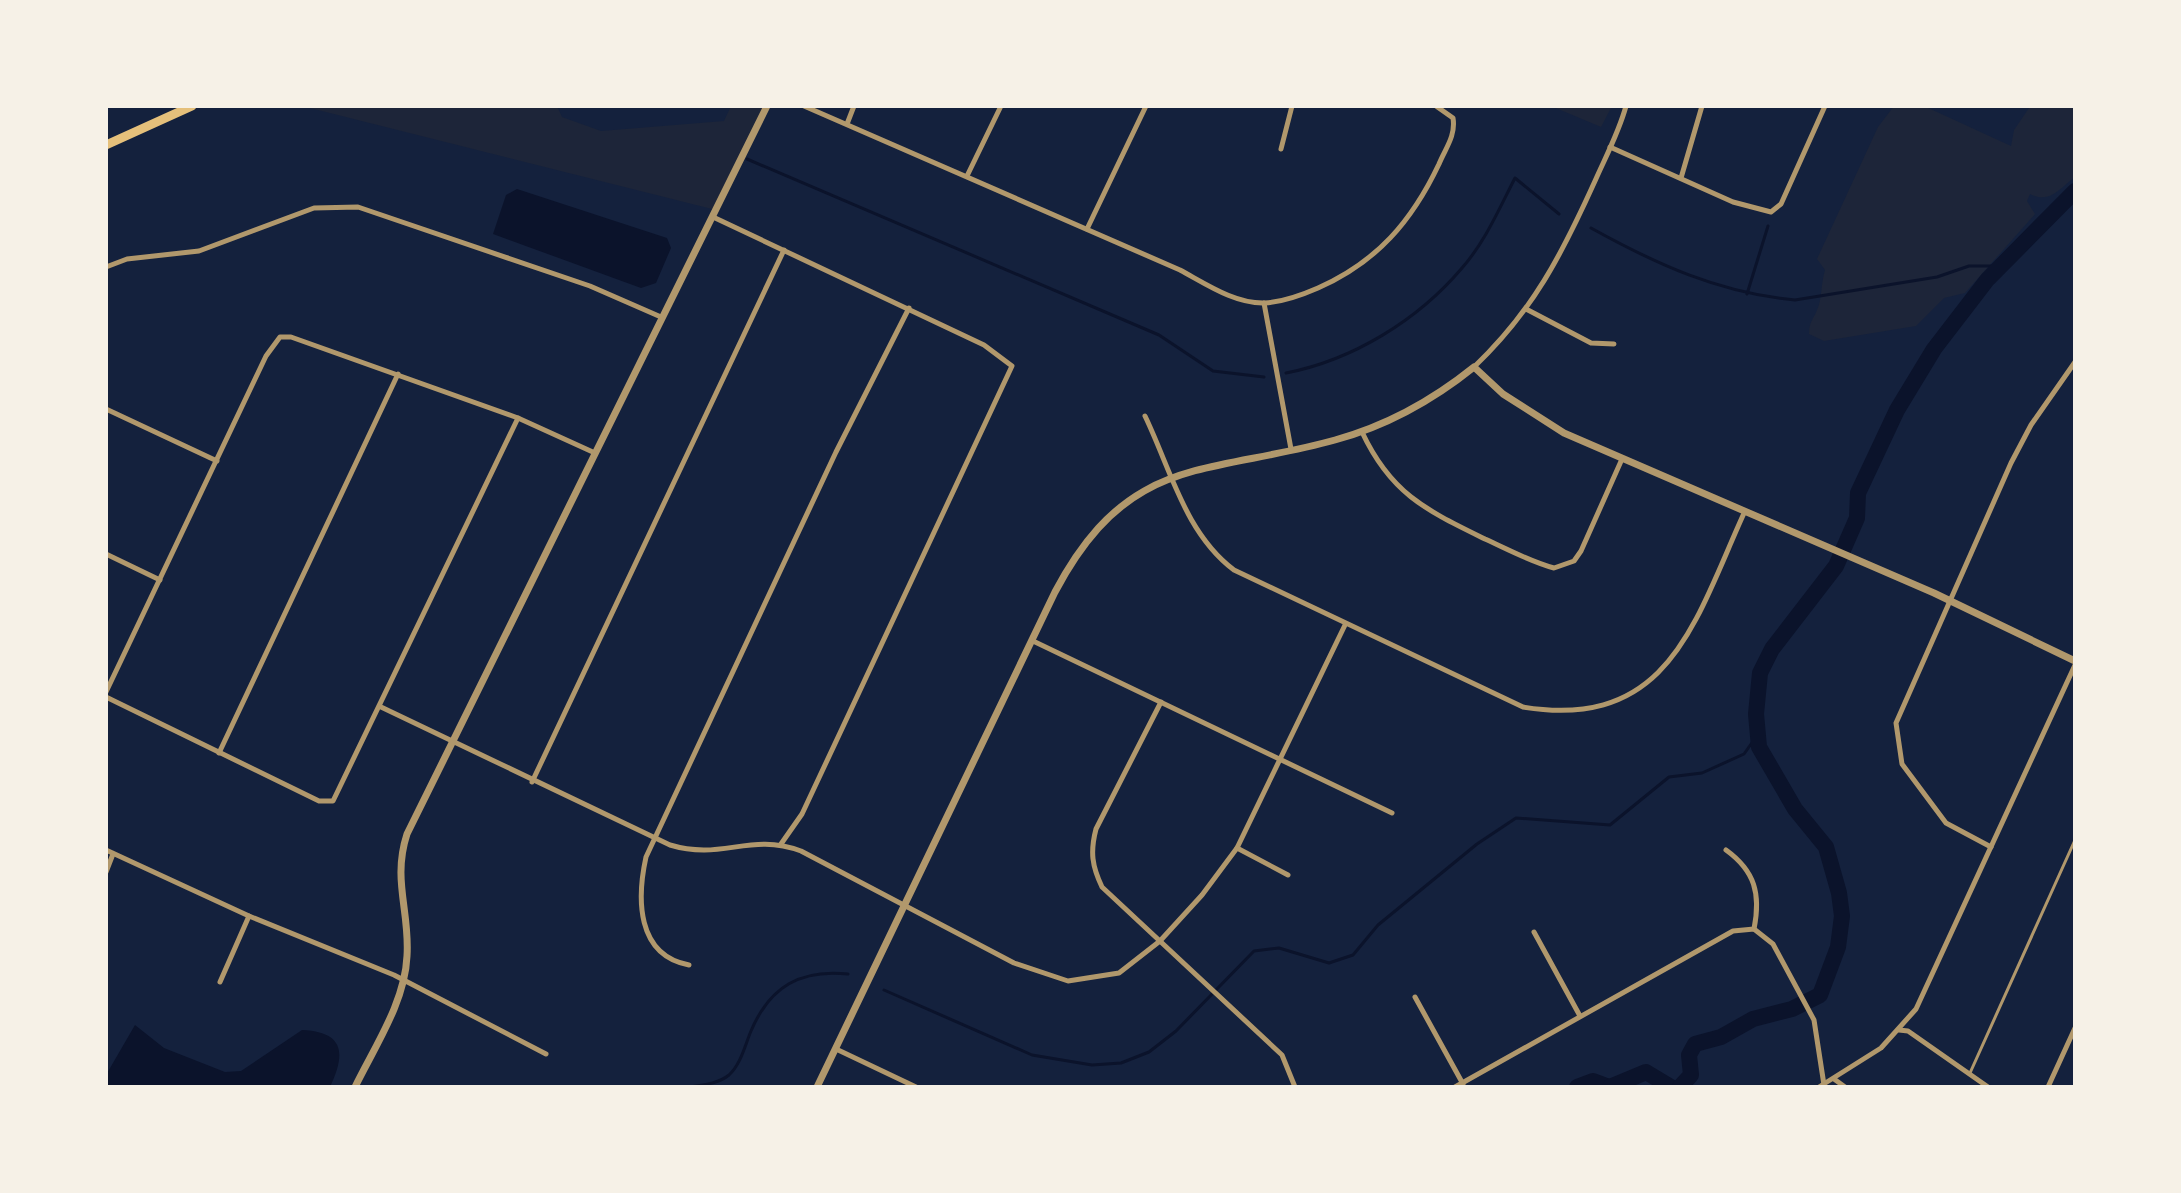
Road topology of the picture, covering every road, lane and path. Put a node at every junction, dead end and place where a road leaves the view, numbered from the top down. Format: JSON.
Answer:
{"nodes":[{"id":1,"x":192,"y":106,"type":"edge"},
{"id":2,"x":767,"y":106,"type":"edge"},
{"id":3,"x":804,"y":106,"type":"edge"},
{"id":4,"x":854,"y":106,"type":"edge"},
{"id":5,"x":1001,"y":106,"type":"edge"},
{"id":6,"x":1146,"y":106,"type":"edge"},
{"id":7,"x":1292,"y":106,"type":"edge"},
{"id":8,"x":1436,"y":106,"type":"edge"},
{"id":9,"x":1626,"y":106,"type":"edge"},
{"id":10,"x":1702,"y":106,"type":"edge"},
{"id":11,"x":1825,"y":106,"type":"edge"},
{"id":12,"x":847,"y":124,"type":"junction"},
{"id":13,"x":106,"y":145,"type":"edge"},
{"id":14,"x":1610,"y":147,"type":"junction"},
{"id":15,"x":1281,"y":149,"type":"dead end"},
{"id":16,"x":967,"y":176,"type":"junction"},
{"id":17,"x":1681,"y":178,"type":"junction"},
{"id":18,"x":713,"y":217,"type":"junction"},
{"id":19,"x":1087,"y":229,"type":"junction"},
{"id":20,"x":784,"y":250,"type":"junction"},
{"id":21,"x":106,"y":267,"type":"edge"},
{"id":22,"x":1264,"y":303,"type":"junction"},
{"id":23,"x":909,"y":308,"type":"junction"},
{"id":24,"x":1526,"y":309,"type":"junction"},
{"id":25,"x":661,"y":317,"type":"junction"},
{"id":26,"x":1614,"y":344,"type":"dead end"},
{"id":27,"x":2075,"y":362,"type":"edge"},
{"id":28,"x":1474,"y":367,"type":"junction"},
{"id":29,"x":398,"y":374,"type":"junction"},
{"id":30,"x":106,"y":409,"type":"edge"},
{"id":31,"x":1145,"y":416,"type":"dead end"},
{"id":32,"x":518,"y":418,"type":"junction"},
{"id":33,"x":1362,"y":432,"type":"junction"},
{"id":34,"x":1291,"y":449,"type":"junction"},
{"id":35,"x":595,"y":453,"type":"junction"},
{"id":36,"x":1622,"y":459,"type":"junction"},
{"id":37,"x":217,"y":461,"type":"junction"},
{"id":38,"x":1172,"y":476,"type":"junction"},
{"id":39,"x":1745,"y":511,"type":"junction"},
{"id":40,"x":106,"y":554,"type":"edge"},
{"id":41,"x":160,"y":580,"type":"junction"},
{"id":42,"x":1950,"y":601,"type":"junction"},
{"id":43,"x":1345,"y":625,"type":"junction"},
{"id":44,"x":1033,"y":641,"type":"junction"},
{"id":45,"x":2075,"y":663,"type":"edge"},
{"id":46,"x":106,"y":695,"type":"edge"},
{"id":47,"x":1161,"y":702,"type":"junction"},
{"id":48,"x":381,"y":707,"type":"junction"},
{"id":49,"x":454,"y":742,"type":"junction"},
{"id":50,"x":219,"y":753,"type":"junction"},
{"id":51,"x":1281,"y":760,"type":"junction"},
{"id":52,"x":532,"y":782,"type":"junction"},
{"id":53,"x":1392,"y":813,"type":"dead end"},
{"id":54,"x":654,"y":839,"type":"junction"},
{"id":55,"x":2075,"y":840,"type":"edge"},
{"id":56,"x":781,"y":844,"type":"junction"},
{"id":57,"x":1991,"y":847,"type":"junction"},
{"id":58,"x":1237,"y":848,"type":"junction"},
{"id":59,"x":106,"y":850,"type":"edge"},
{"id":60,"x":1726,"y":850,"type":"dead end"},
{"id":61,"x":113,"y":854,"type":"junction"},
{"id":62,"x":106,"y":872,"type":"edge"},
{"id":63,"x":1288,"y":875,"type":"dead end"},
{"id":64,"x":904,"y":906,"type":"junction"},
{"id":65,"x":249,"y":916,"type":"junction"},
{"id":66,"x":1754,"y":929,"type":"junction"},
{"id":67,"x":1534,"y":932,"type":"dead end"},
{"id":68,"x":1160,"y":941,"type":"junction"},
{"id":69,"x":689,"y":965,"type":"dead end"},
{"id":70,"x":220,"y":982,"type":"dead end"},
{"id":71,"x":404,"y":982,"type":"junction"},
{"id":72,"x":1415,"y":997,"type":"dead end"},
{"id":73,"x":1580,"y":1016,"type":"junction"},
{"id":74,"x":2075,"y":1028,"type":"edge"},
{"id":75,"x":1898,"y":1030,"type":"junction"},
{"id":76,"x":836,"y":1049,"type":"junction"},
{"id":77,"x":546,"y":1054,"type":"dead end"},
{"id":78,"x":1969,"y":1076,"type":"junction"},
{"id":79,"x":1834,"y":1079,"type":"junction"},
{"id":80,"x":1463,"y":1084,"type":"junction"},
{"id":81,"x":1822,"y":1086,"type":"edge"},
{"id":82,"x":355,"y":1087,"type":"edge"},
{"id":83,"x":817,"y":1087,"type":"edge"},
{"id":84,"x":916,"y":1087,"type":"edge"},
{"id":85,"x":1295,"y":1087,"type":"edge"},
{"id":86,"x":1455,"y":1087,"type":"edge"},
{"id":87,"x":1845,"y":1087,"type":"edge"},
{"id":88,"x":1988,"y":1087,"type":"edge"},
{"id":89,"x":2048,"y":1087,"type":"edge"}],
"edges":[{"from":1,"to":13,"type":"highway"},
{"from":2,"to":18,"type":"street"},
{"from":3,"to":12,"type":"street"},
{"from":4,"to":12,"type":"street"},
{"from":5,"to":16,"type":"street"},
{"from":6,"to":19,"type":"street"},
{"from":7,"to":15,"type":"street"},
{"from":8,"to":22,"type":"street"},
{"from":9,"to":14,"type":"street"},
{"from":10,"to":17,"type":"street"},
{"from":11,"to":17,"type":"street"},
{"from":12,"to":16,"type":"street"},
{"from":14,"to":17,"type":"street"},
{"from":14,"to":24,"type":"street"},
{"from":16,"to":19,"type":"street"},
{"from":18,"to":20,"type":"street"},
{"from":18,"to":25,"type":"street"},
{"from":19,"to":22,"type":"street"},
{"from":20,"to":23,"type":"street"},
{"from":20,"to":52,"type":"street"},
{"from":21,"to":25,"type":"street"},
{"from":22,"to":34,"type":"street"},
{"from":23,"to":54,"type":"street"},
{"from":23,"to":56,"type":"street"},
{"from":24,"to":26,"type":"street"},
{"from":24,"to":28,"type":"street"},
{"from":25,"to":35,"type":"street"},
{"from":27,"to":42,"type":"street"},
{"from":28,"to":33,"type":"street"},
{"from":28,"to":36,"type":"street"},
{"from":29,"to":32,"type":"street"},
{"from":29,"to":37,"type":"street"},
{"from":29,"to":50,"type":"street"},
{"from":30,"to":37,"type":"street"},
{"from":31,"to":38,"type":"street"},
{"from":32,"to":35,"type":"street"},
{"from":32,"to":48,"type":"street"},
{"from":33,"to":34,"type":"street"},
{"from":33,"to":36,"type":"street"},
{"from":34,"to":38,"type":"street"},
{"from":35,"to":49,"type":"street"},
{"from":36,"to":39,"type":"street"},
{"from":37,"to":41,"type":"street"},
{"from":38,"to":43,"type":"street"},
{"from":38,"to":44,"type":"street"},
{"from":39,"to":42,"type":"street"},
{"from":39,"to":43,"type":"street"},
{"from":40,"to":41,"type":"street"},
{"from":41,"to":46,"type":"street"},
{"from":42,"to":45,"type":"street"},
{"from":42,"to":57,"type":"street"},
{"from":43,"to":51,"type":"street"},
{"from":44,"to":47,"type":"street"},
{"from":44,"to":64,"type":"street"},
{"from":45,"to":57,"type":"street"},
{"from":46,"to":50,"type":"street"},
{"from":47,"to":51,"type":"street"},
{"from":47,"to":68,"type":"street"},
{"from":48,"to":49,"type":"street"},
{"from":48,"to":50,"type":"street"},
{"from":49,"to":52,"type":"street"},
{"from":49,"to":71,"type":"street"},
{"from":51,"to":53,"type":"street"},
{"from":51,"to":58,"type":"street"},
{"from":52,"to":54,"type":"street"},
{"from":54,"to":56,"type":"street"},
{"from":54,"to":69,"type":"street"},
{"from":55,"to":78,"type":"lane"},
{"from":56,"to":64,"type":"street"},
{"from":57,"to":75,"type":"street"},
{"from":58,"to":63,"type":"street"},
{"from":58,"to":68,"type":"street"},
{"from":59,"to":61,"type":"street"},
{"from":60,"to":66,"type":"street"},
{"from":61,"to":62,"type":"street"},
{"from":61,"to":65,"type":"street"},
{"from":64,"to":68,"type":"street"},
{"from":64,"to":76,"type":"street"},
{"from":65,"to":70,"type":"street"},
{"from":65,"to":71,"type":"street"},
{"from":66,"to":73,"type":"street"},
{"from":66,"to":81,"type":"street"},
{"from":67,"to":73,"type":"street"},
{"from":68,"to":85,"type":"street"},
{"from":71,"to":77,"type":"street"},
{"from":71,"to":82,"type":"street"},
{"from":72,"to":80,"type":"street"},
{"from":73,"to":80,"type":"street"},
{"from":74,"to":89,"type":"street"},
{"from":75,"to":78,"type":"street"},
{"from":75,"to":79,"type":"street"},
{"from":76,"to":83,"type":"street"},
{"from":76,"to":84,"type":"street"},
{"from":78,"to":88,"type":"street"},
{"from":79,"to":81,"type":"street"},
{"from":79,"to":87,"type":"street"},
{"from":80,"to":86,"type":"street"}]}
